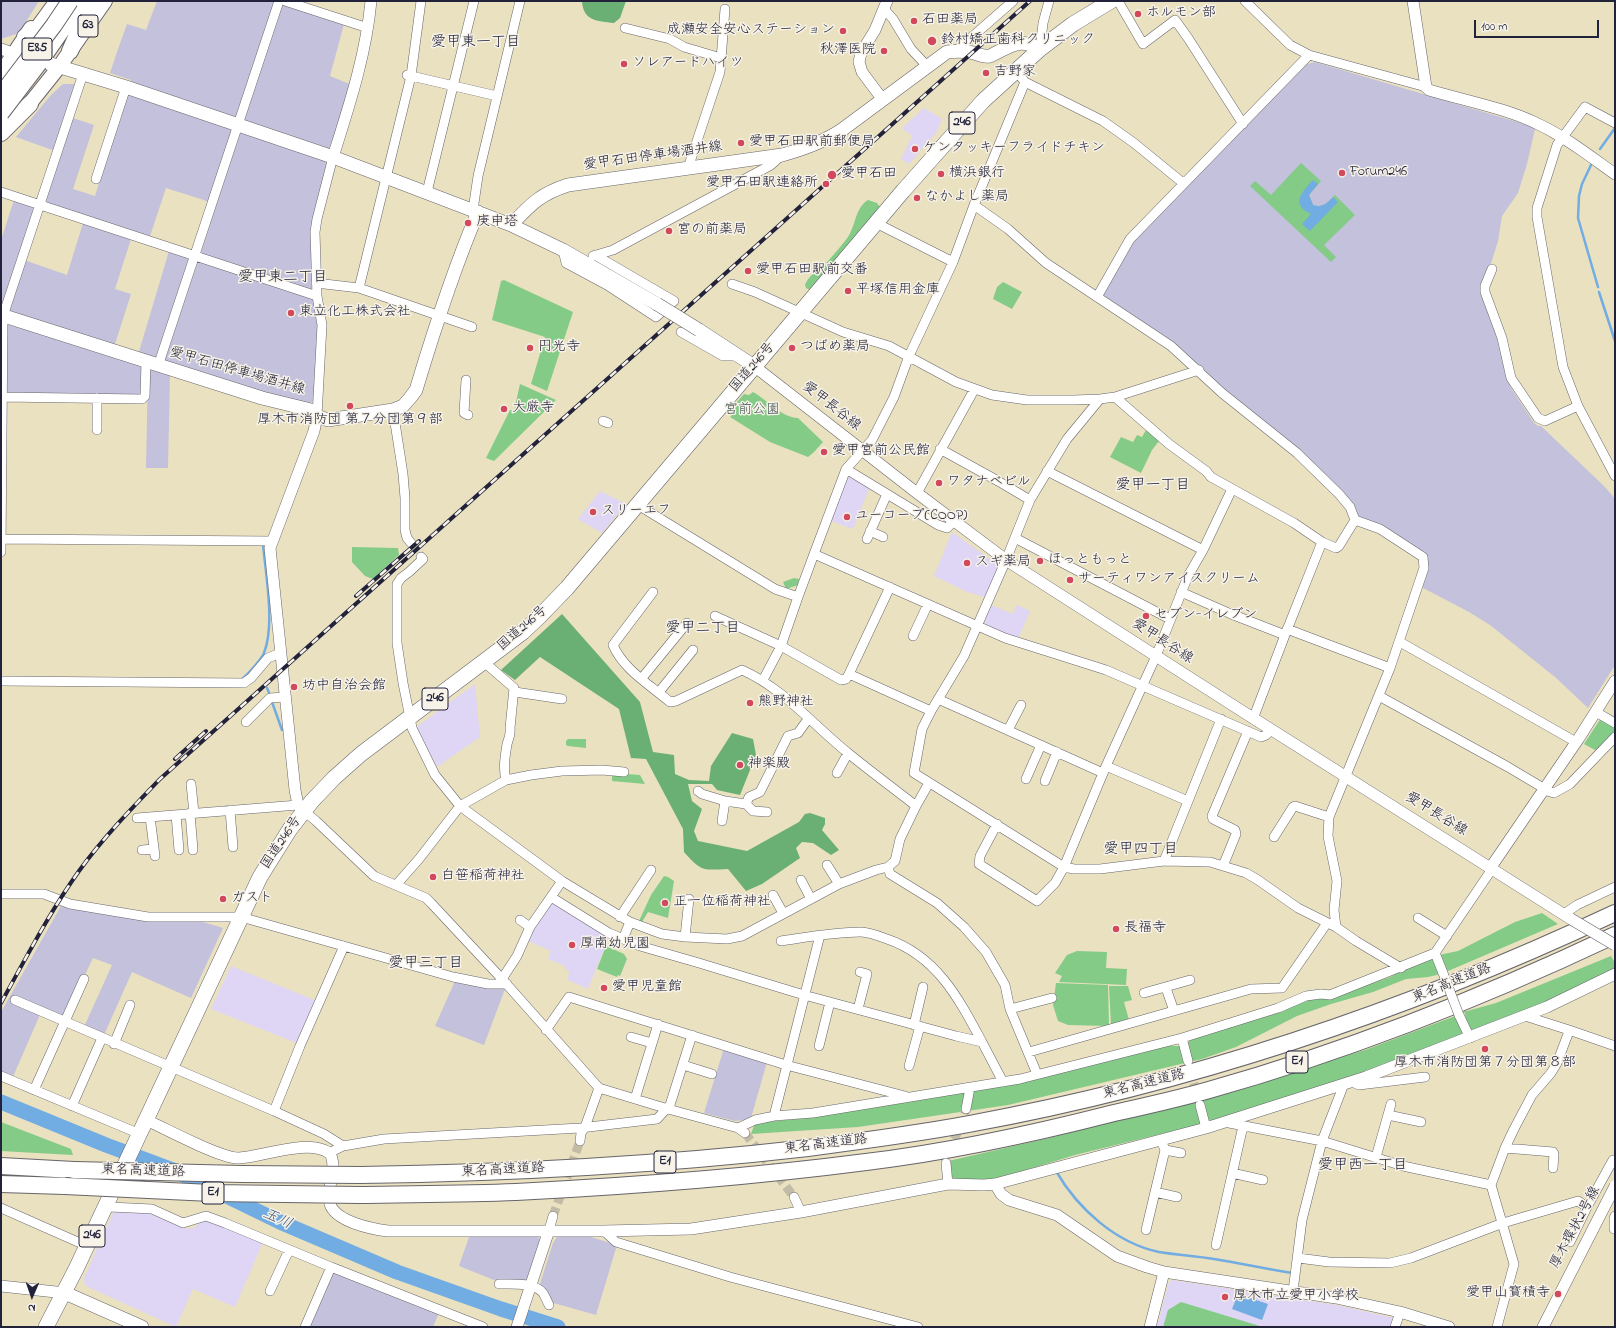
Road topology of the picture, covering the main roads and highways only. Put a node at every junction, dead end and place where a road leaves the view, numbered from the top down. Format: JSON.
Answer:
{"nodes":[{"id":1,"x":48,"y":1,"type":"edge"},
{"id":2,"x":58,"y":1,"type":"edge"},
{"id":3,"x":70,"y":1,"type":"edge"},
{"id":4,"x":82,"y":1,"type":"edge"},
{"id":5,"x":94,"y":1,"type":"edge"},
{"id":6,"x":105,"y":1,"type":"edge"},
{"id":7,"x":1111,"y":1,"type":"edge"},
{"id":8,"x":25,"y":37,"type":"junction"},
{"id":9,"x":1040,"y":49,"type":"junction"},
{"id":10,"x":70,"y":51,"type":"junction"},
{"id":11,"x":15,"y":54,"type":"junction"},
{"id":12,"x":59,"y":67,"type":"junction"},
{"id":13,"x":1,"y":73,"type":"edge"},
{"id":14,"x":1,"y":95,"type":"edge"},
{"id":15,"x":30,"y":104,"type":"junction"},
{"id":16,"x":1,"y":113,"type":"edge"},
{"id":17,"x":1,"y":134,"type":"edge"},
{"id":18,"x":1,"y":139,"type":"edge"},
{"id":19,"x":475,"y":211,"type":"junction"},
{"id":20,"x":511,"y":225,"type":"junction"},
{"id":21,"x":2,"y":316,"type":"edge"},
{"id":22,"x":754,"y":366,"type":"junction"},
{"id":23,"x":1615,"y":913,"type":"edge"},
{"id":24,"x":1615,"y":935,"type":"edge"},
{"id":25,"x":1,"y":1166,"type":"edge"},
{"id":26,"x":1,"y":1184,"type":"edge"},
{"id":27,"x":64,"y":1293,"type":"junction"},
{"id":28,"x":46,"y":1327,"type":"edge"},
{"id":29,"x":142,"y":1327,"type":"edge"}],
"edges":[{"from":1,"to":8,"type":"main road"},
{"from":2,"to":8,"type":"highway"},
{"from":3,"to":14,"type":"highway","number":"E85","bridge":true},
{"from":4,"to":16,"type":"highway","number":"E85","bridge":true},
{"from":5,"to":10,"type":"highway"},
{"from":6,"to":10,"type":"main road","number":"63"},
{"from":7,"to":9,"type":"highway","name":"国道246号","number":"246"},
{"from":8,"to":11,"type":"main road"},
{"from":9,"to":20,"type":"main road","name":"愛甲石田停車場酒井線"},
{"from":9,"to":22,"type":"highway","name":"国道246号","number":"246"},
{"from":10,"to":12,"type":"main road","number":"63"},
{"from":11,"to":12,"type":"main road"},
{"from":11,"to":13,"type":"main road"},
{"from":12,"to":15,"type":"main road","number":"63"},
{"from":12,"to":19,"type":"main road"},
{"from":15,"to":17,"type":"highway"},
{"from":15,"to":18,"type":"main road","number":"63"},
{"from":19,"to":20,"type":"main road"},
{"from":19,"to":21,"type":"main road","name":"愛甲石田停車場酒井線"},
{"from":20,"to":22,"type":"main road","bridge":true},
{"from":22,"to":27,"type":"highway","name":"国道246号","number":"246"},
{"from":23,"to":25,"type":"highway","name":"東名高速道路","number":"E1","bridge":true},
{"from":24,"to":26,"type":"highway","name":"東名高速道路","number":"E1","bridge":true},
{"from":27,"to":28,"type":"highway","name":"国道246号","number":"246"},
{"from":27,"to":29,"type":"main road"}]}
